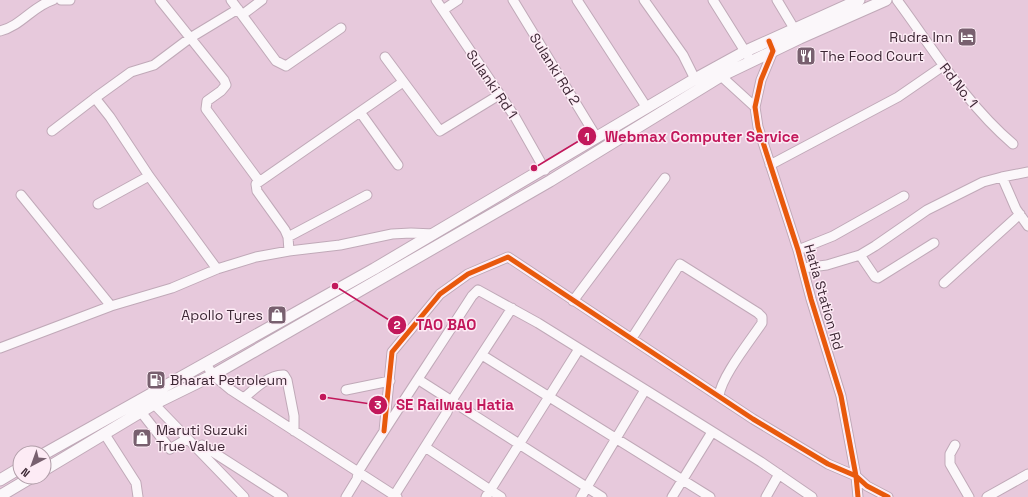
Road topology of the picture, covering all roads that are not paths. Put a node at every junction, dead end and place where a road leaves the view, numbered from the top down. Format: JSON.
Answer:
{"nodes":[{"id":1,"x":53,"y":0,"type":"edge"},
{"id":2,"x":61,"y":0,"type":"edge"},
{"id":3,"x":70,"y":0,"type":"edge"},
{"id":4,"x":160,"y":0,"type":"edge"},
{"id":5,"x":231,"y":0,"type":"edge"},
{"id":6,"x":262,"y":0,"type":"edge"},
{"id":7,"x":436,"y":0,"type":"edge"},
{"id":8,"x":458,"y":0,"type":"edge"},
{"id":9,"x":513,"y":0,"type":"edge"},
{"id":10,"x":577,"y":0,"type":"edge"},
{"id":11,"x":644,"y":0,"type":"edge"},
{"id":12,"x":713,"y":0,"type":"edge"},
{"id":13,"x":777,"y":0,"type":"edge"},
{"id":14,"x":859,"y":0,"type":"edge"},
{"id":15,"x":886,"y":0,"type":"edge"},
{"id":16,"x":897,"y":0,"type":"edge"},
{"id":17,"x":443,"y":10,"type":"junction"},
{"id":18,"x":240,"y":12,"type":"junction"},
{"id":19,"x":341,"y":28,"type":"dead end"},
{"id":20,"x":0,"y":31,"type":"edge"},
{"id":21,"x":797,"y":33,"type":"junction"},
{"id":22,"x":190,"y":38,"type":"junction"},
{"id":23,"x":771,"y":46,"type":"junction"},
{"id":24,"x":748,"y":56,"type":"junction"},
{"id":25,"x":385,"y":57,"type":"dead end"},
{"id":26,"x":943,"y":66,"type":"junction"},
{"id":27,"x":719,"y":72,"type":"junction"},
{"id":28,"x":695,"y":79,"type":"junction"},
{"id":29,"x":403,"y":82,"type":"junction"},
{"id":30,"x":499,"y":95,"type":"junction"},
{"id":31,"x":95,"y":98,"type":"junction"},
{"id":32,"x":755,"y":107,"type":"junction"},
{"id":33,"x":647,"y":108,"type":"junction"},
{"id":34,"x":360,"y":112,"type":"junction"},
{"id":35,"x":52,"y":131,"type":"dead end"},
{"id":36,"x":597,"y":138,"type":"junction"},
{"id":37,"x":1013,"y":144,"type":"dead end"},
{"id":38,"x":398,"y":165,"type":"dead end"},
{"id":39,"x":770,"y":165,"type":"junction"},
{"id":40,"x":545,"y":170,"type":"junction"},
{"id":41,"x":1028,"y":172,"type":"edge"},
{"id":42,"x":150,"y":176,"type":"junction"},
{"id":43,"x":1002,"y":177,"type":"junction"},
{"id":44,"x":665,"y":178,"type":"dead end"},
{"id":45,"x":259,"y":181,"type":"junction"},
{"id":46,"x":21,"y":195,"type":"dead end"},
{"id":47,"x":367,"y":195,"type":"dead end"},
{"id":48,"x":904,"y":196,"type":"dead end"},
{"id":49,"x":98,"y":204,"type":"dead end"},
{"id":50,"x":1020,"y":214,"type":"junction"},
{"id":51,"x":1028,"y":226,"type":"edge"},
{"id":52,"x":434,"y":234,"type":"junction"},
{"id":53,"x":288,"y":237,"type":"junction"},
{"id":54,"x":934,"y":243,"type":"dead end"},
{"id":55,"x":798,"y":250,"type":"junction"},
{"id":56,"x":289,"y":251,"type":"junction"},
{"id":57,"x":860,"y":255,"type":"junction"},
{"id":58,"x":803,"y":268,"type":"junction"},
{"id":59,"x":218,"y":269,"type":"junction"},
{"id":60,"x":944,"y":283,"type":"dead end"},
{"id":61,"x":573,"y":301,"type":"junction"},
{"id":62,"x":111,"y":306,"type":"junction"},
{"id":63,"x":512,"y":308,"type":"junction"},
{"id":64,"x":632,"y":338,"type":"junction"},
{"id":65,"x":0,"y":348,"type":"edge"},
{"id":66,"x":579,"y":349,"type":"junction"},
{"id":67,"x":482,"y":355,"type":"junction"},
{"id":68,"x":206,"y":364,"type":"junction"},
{"id":69,"x":213,"y":375,"type":"junction"},
{"id":70,"x":419,"y":380,"type":"junction"},
{"id":71,"x":390,"y":381,"type":"junction"},
{"id":72,"x":346,"y":390,"type":"dead end"},
{"id":73,"x":645,"y":390,"type":"junction"},
{"id":74,"x":550,"y":396,"type":"junction"},
{"id":75,"x":720,"y":396,"type":"junction"},
{"id":76,"x":244,"y":398,"type":"junction"},
{"id":77,"x":452,"y":400,"type":"junction"},
{"id":78,"x":154,"y":404,"type":"junction"},
{"id":79,"x":141,"y":412,"type":"junction"},
{"id":80,"x":294,"y":431,"type":"junction"},
{"id":81,"x":384,"y":431,"type":"junction"},
{"id":82,"x":712,"y":432,"type":"junction"},
{"id":83,"x":104,"y":433,"type":"junction"},
{"id":84,"x":188,"y":439,"type":"junction"},
{"id":85,"x":616,"y":439,"type":"junction"},
{"id":86,"x":520,"y":443,"type":"junction"},
{"id":87,"x":202,"y":445,"type":"dead end"},
{"id":88,"x":955,"y":445,"type":"dead end"},
{"id":89,"x":425,"y":447,"type":"junction"},
{"id":90,"x":52,"y":450,"type":"edge"},
{"id":91,"x":52,"y":465,"type":"edge"},
{"id":92,"x":358,"y":472,"type":"junction"},
{"id":93,"x":12,"y":473,"type":"edge"},
{"id":94,"x":779,"y":474,"type":"junction"},
{"id":95,"x":1028,"y":474,"type":"edge"},
{"id":96,"x":856,"y":476,"type":"junction"},
{"id":97,"x":0,"y":480,"type":"edge"},
{"id":98,"x":683,"y":481,"type":"junction"},
{"id":99,"x":19,"y":485,"type":"edge"},
{"id":100,"x":587,"y":487,"type":"junction"},
{"id":101,"x":488,"y":494,"type":"edge"},
{"id":102,"x":0,"y":496,"type":"edge"},
{"id":103,"x":396,"y":496,"type":"edge"},
{"id":104,"x":138,"y":497,"type":"edge"},
{"id":105,"x":244,"y":497,"type":"edge"},
{"id":106,"x":283,"y":497,"type":"edge"},
{"id":107,"x":346,"y":497,"type":"edge"},
{"id":108,"x":501,"y":497,"type":"edge"},
{"id":109,"x":581,"y":497,"type":"edge"},
{"id":110,"x":602,"y":497,"type":"edge"},
{"id":111,"x":672,"y":497,"type":"edge"},
{"id":112,"x":710,"y":497,"type":"edge"},
{"id":113,"x":766,"y":497,"type":"edge"},
{"id":114,"x":812,"y":497,"type":"edge"},
{"id":115,"x":858,"y":497,"type":"edge"},
{"id":116,"x":888,"y":497,"type":"edge"},
{"id":117,"x":969,"y":497,"type":"edge"},
{"id":118,"x":987,"y":497,"type":"edge"}],
"edges":[{"from":1,"to":20,"type":"street"},
{"from":2,"to":3,"type":"street"},
{"from":4,"to":22,"type":"street"},
{"from":5,"to":18,"type":"street"},
{"from":6,"to":18,"type":"street"},
{"from":7,"to":17,"type":"street","name":"Sulanki Rd 1"},
{"from":8,"to":17,"type":"street"},
{"from":9,"to":36,"type":"street","name":"Sulanki Rd 2"},
{"from":10,"to":33,"type":"street"},
{"from":11,"to":28,"type":"street"},
{"from":12,"to":24,"type":"street"},
{"from":13,"to":21,"type":"street"},
{"from":14,"to":21,"type":"main road"},
{"from":15,"to":21,"type":"main road"},
{"from":16,"to":26,"type":"street","name":"Rd No. 1"},
{"from":17,"to":30,"type":"street","name":"Sulanki Rd 1"},
{"from":18,"to":19,"type":"street"},
{"from":18,"to":22,"type":"street"},
{"from":21,"to":23,"type":"main road"},
{"from":22,"to":31,"type":"street"},
{"from":22,"to":45,"type":"street"},
{"from":23,"to":24,"type":"main road"},
{"from":23,"to":32,"type":"street"},
{"from":24,"to":27,"type":"main road"},
{"from":25,"to":29,"type":"street"},
{"from":26,"to":37,"type":"street","name":"Rd No. 1"},
{"from":26,"to":39,"type":"street"},
{"from":27,"to":28,"type":"main road"},
{"from":27,"to":32,"type":"street"},
{"from":27,"to":69,"type":"main road"},
{"from":28,"to":33,"type":"main road"},
{"from":29,"to":30,"type":"street"},
{"from":29,"to":34,"type":"street"},
{"from":30,"to":40,"type":"street","name":"Sulanki Rd 1"},
{"from":31,"to":35,"type":"street"},
{"from":31,"to":42,"type":"street"},
{"from":32,"to":39,"type":"street","name":"Hatia Station Rd"},
{"from":33,"to":36,"type":"main road"},
{"from":34,"to":38,"type":"street"},
{"from":34,"to":45,"type":"street"},
{"from":36,"to":40,"type":"main road"},
{"from":39,"to":55,"type":"street","name":"Hatia Station Rd"},
{"from":40,"to":52,"type":"main road"},
{"from":41,"to":43,"type":"street"},
{"from":42,"to":49,"type":"street"},
{"from":42,"to":59,"type":"street"},
{"from":43,"to":50,"type":"street"},
{"from":43,"to":57,"type":"street"},
{"from":44,"to":61,"type":"street"},
{"from":45,"to":53,"type":"street"},
{"from":46,"to":62,"type":"street"},
{"from":47,"to":53,"type":"street"},
{"from":48,"to":55,"type":"street"},
{"from":50,"to":51,"type":"street"},
{"from":50,"to":60,"type":"street"},
{"from":52,"to":56,"type":"street"},
{"from":52,"to":68,"type":"main road"},
{"from":53,"to":56,"type":"street"},
{"from":54,"to":57,"type":"street"},
{"from":55,"to":58,"type":"street","name":"Hatia Station Rd"},
{"from":56,"to":59,"type":"street"},
{"from":57,"to":58,"type":"street"},
{"from":58,"to":96,"type":"street","name":"Hatia Station Rd"},
{"from":59,"to":62,"type":"street"},
{"from":61,"to":64,"type":"street"},
{"from":61,"to":71,"type":"street"},
{"from":62,"to":65,"type":"street"},
{"from":63,"to":66,"type":"street"},
{"from":63,"to":67,"type":"street"},
{"from":63,"to":70,"type":"street"},
{"from":64,"to":75,"type":"street"},
{"from":64,"to":75,"type":"street"},
{"from":66,"to":73,"type":"street"},
{"from":66,"to":74,"type":"street"},
{"from":67,"to":74,"type":"street"},
{"from":67,"to":77,"type":"street"},
{"from":68,"to":69,"type":"street"},
{"from":68,"to":90,"type":"main road"},
{"from":69,"to":76,"type":"street"},
{"from":69,"to":78,"type":"main road"},
{"from":70,"to":77,"type":"street"},
{"from":70,"to":81,"type":"street"},
{"from":71,"to":72,"type":"street"},
{"from":71,"to":81,"type":"street"},
{"from":73,"to":82,"type":"street"},
{"from":73,"to":85,"type":"street"},
{"from":74,"to":85,"type":"street"},
{"from":74,"to":86,"type":"street"},
{"from":75,"to":96,"type":"street"},
{"from":76,"to":80,"type":"street"},
{"from":76,"to":80,"type":"street"},
{"from":77,"to":86,"type":"street"},
{"from":77,"to":89,"type":"street"},
{"from":78,"to":79,"type":"main road"},
{"from":78,"to":84,"type":"street"},
{"from":79,"to":83,"type":"main road"},
{"from":79,"to":84,"type":"street"},
{"from":80,"to":92,"type":"street"},
{"from":81,"to":92,"type":"street"},
{"from":82,"to":94,"type":"street"},
{"from":82,"to":98,"type":"street"},
{"from":83,"to":91,"type":"main road"},
{"from":83,"to":104,"type":"street"},
{"from":84,"to":105,"type":"street"},
{"from":85,"to":98,"type":"street"},
{"from":85,"to":100,"type":"street"},
{"from":86,"to":100,"type":"street"},
{"from":86,"to":101,"type":"street"},
{"from":87,"to":106,"type":"street"},
{"from":88,"to":117,"type":"street"},
{"from":89,"to":101,"type":"street"},
{"from":89,"to":103,"type":"street"},
{"from":92,"to":103,"type":"street"},
{"from":92,"to":107,"type":"street"},
{"from":93,"to":97,"type":"main road"},
{"from":94,"to":113,"type":"street"},
{"from":94,"to":114,"type":"street"},
{"from":95,"to":118,"type":"street"},
{"from":96,"to":115,"type":"street","name":"Hatia Station Rd"},
{"from":96,"to":116,"type":"street"},
{"from":98,"to":111,"type":"street"},
{"from":98,"to":112,"type":"street"},
{"from":99,"to":102,"type":"main road"},
{"from":100,"to":109,"type":"street"},
{"from":100,"to":110,"type":"street"},
{"from":101,"to":108,"type":"street"}]}
